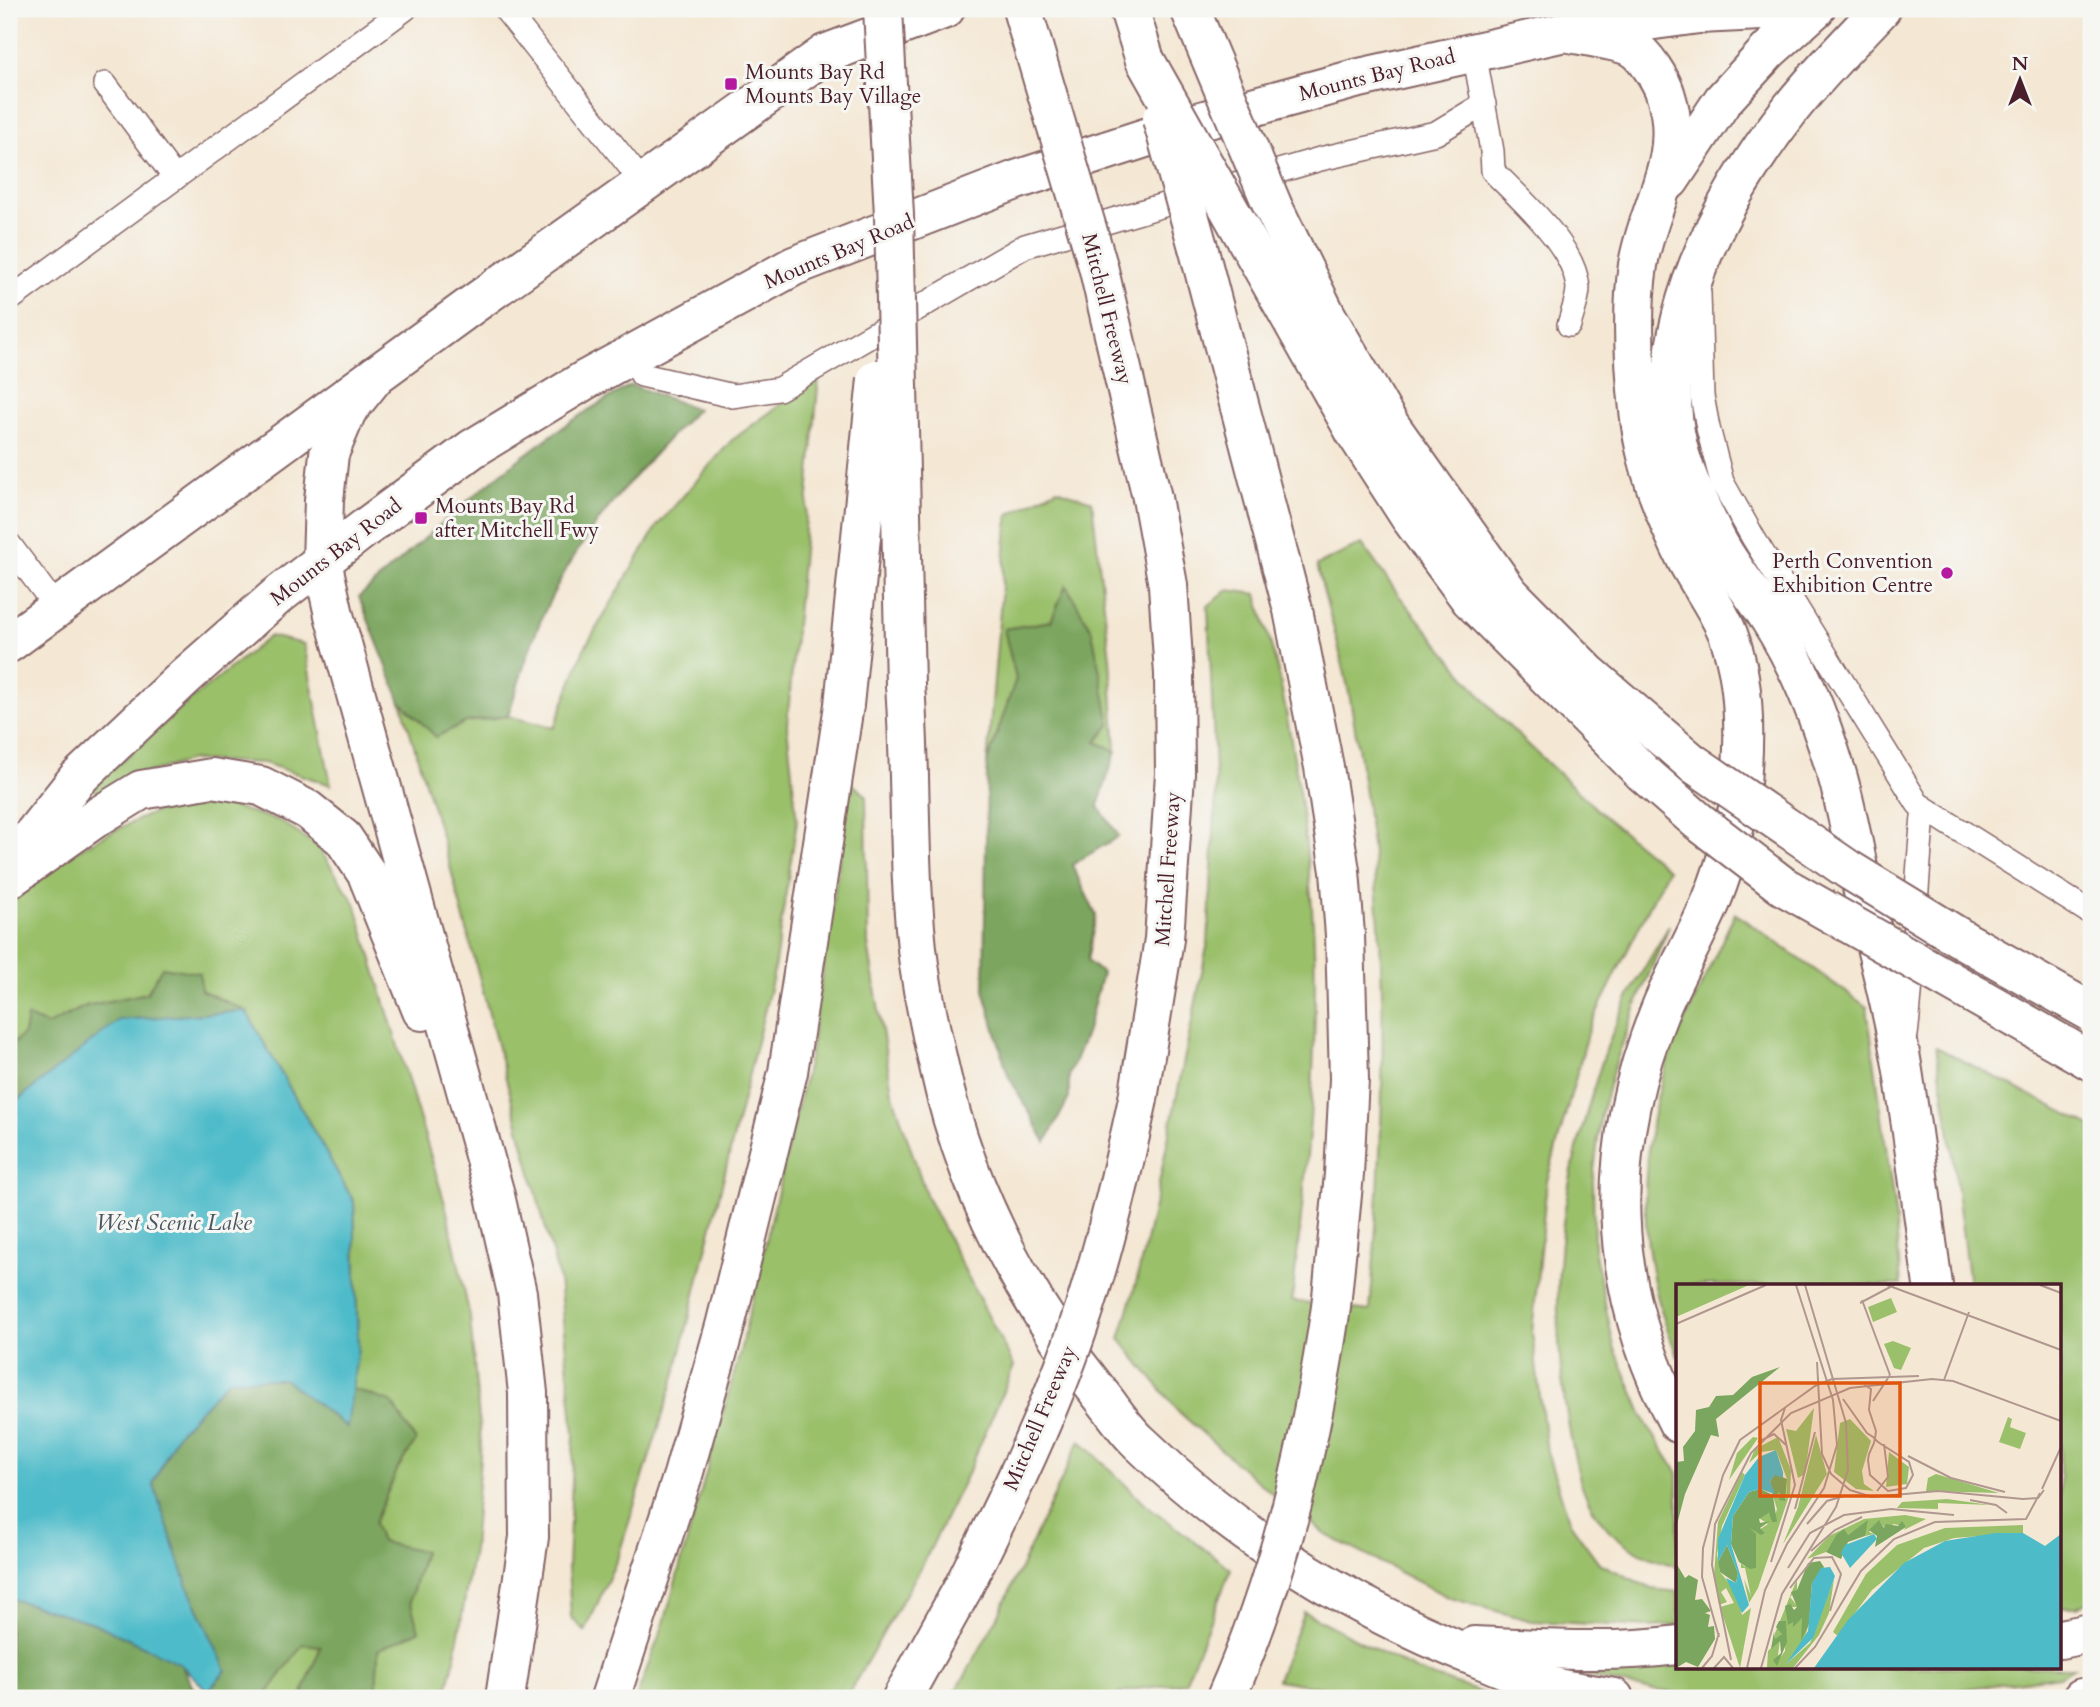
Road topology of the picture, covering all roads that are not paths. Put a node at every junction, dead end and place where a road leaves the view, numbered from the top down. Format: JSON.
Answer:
{"nodes":[{"id":1,"x":405,"y":9,"type":"edge"},
{"id":2,"x":505,"y":9,"type":"edge"},
{"id":3,"x":883,"y":9,"type":"edge"},
{"id":4,"x":945,"y":9,"type":"edge"},
{"id":5,"x":1022,"y":9,"type":"edge"},
{"id":6,"x":1129,"y":9,"type":"edge"},
{"id":7,"x":1189,"y":9,"type":"edge"},
{"id":8,"x":1804,"y":9,"type":"edge"},
{"id":9,"x":1815,"y":9,"type":"edge"},
{"id":10,"x":1881,"y":9,"type":"edge"},
{"id":11,"x":1565,"y":32,"type":"junction"},
{"id":12,"x":1474,"y":52,"type":"junction"},
{"id":13,"x":1145,"y":60,"type":"junction"},
{"id":14,"x":105,"y":84,"type":"dead end"},
{"id":15,"x":1484,"y":104,"type":"junction"},
{"id":16,"x":175,"y":178,"type":"junction"},
{"id":17,"x":643,"y":183,"type":"junction"},
{"id":18,"x":1660,"y":197,"type":"junction"},
{"id":19,"x":894,"y":215,"type":"junction"},
{"id":20,"x":1698,"y":266,"type":"junction"},
{"id":21,"x":9,"y":300,"type":"edge"},
{"id":22,"x":1569,"y":325,"type":"dead end"},
{"id":23,"x":630,"y":355,"type":"junction"},
{"id":24,"x":376,"y":375,"type":"junction"},
{"id":25,"x":1371,"y":426,"type":"junction"},
{"id":26,"x":9,"y":544,"type":"edge"},
{"id":27,"x":322,"y":561,"type":"junction"},
{"id":28,"x":56,"y":607,"type":"junction"},
{"id":29,"x":9,"y":643,"type":"edge"},
{"id":30,"x":1678,"y":752,"type":"junction"},
{"id":31,"x":1924,"y":808,"type":"junction"},
{"id":32,"x":9,"y":865,"type":"edge"},
{"id":33,"x":9,"y":879,"type":"edge"},
{"id":34,"x":2091,"y":913,"type":"edge"},
{"id":35,"x":2091,"y":1012,"type":"edge"},
{"id":36,"x":2019,"y":1020,"type":"junction"},
{"id":37,"x":2089,"y":1060,"type":"edge"},
{"id":38,"x":1902,"y":1068,"type":"junction"},
{"id":39,"x":494,"y":1191,"type":"junction"},
{"id":40,"x":1933,"y":1284,"type":"edge"},
{"id":41,"x":1676,"y":1419,"type":"edge"},
{"id":42,"x":2091,"y":1633,"type":"edge"},
{"id":43,"x":2062,"y":1639,"type":"edge"},
{"id":44,"x":1676,"y":1644,"type":"edge"},
{"id":45,"x":1445,"y":1645,"type":"junction"},
{"id":46,"x":2091,"y":1697,"type":"edge"},
{"id":47,"x":505,"y":1698,"type":"edge"},
{"id":48,"x":610,"y":1698,"type":"edge"},
{"id":49,"x":902,"y":1698,"type":"edge"},
{"id":50,"x":1226,"y":1698,"type":"edge"},
{"id":51,"x":1614,"y":1698,"type":"edge"},
{"id":52,"x":2082,"y":1698,"type":"edge"}],
"edges":[{"from":1,"to":16,"type":"lane"},
{"from":2,"to":17,"type":"lane"},
{"from":3,"to":19,"type":"main road","bridge":true},
{"from":4,"to":17,"type":"main road"},
{"from":5,"to":49,"type":"main road","name":"Mitchell Freeway","bridge":true},
{"from":6,"to":13,"type":"main road"},
{"from":7,"to":25,"type":"main road","bridge":true},
{"from":8,"to":11,"type":"main road","name":"Mounts Bay Road"},
{"from":9,"to":18,"type":"main road"},
{"from":10,"to":20,"type":"main road"},
{"from":11,"to":12,"type":"main road","name":"Mounts Bay Road"},
{"from":11,"to":18,"type":"main road"},
{"from":12,"to":15,"type":"lane"},
{"from":12,"to":23,"type":"main road","name":"Mounts Bay Road"},
{"from":13,"to":25,"type":"main road","bridge":true},
{"from":13,"to":50,"type":"main road","bridge":true},
{"from":14,"to":16,"type":"lane"},
{"from":15,"to":22,"type":"lane"},
{"from":15,"to":23,"type":"lane"},
{"from":16,"to":21,"type":"lane"},
{"from":17,"to":24,"type":"main road"},
{"from":18,"to":41,"type":"main road"},
{"from":19,"to":45,"type":"main road","bridge":true},
{"from":19,"to":48,"type":"main road","bridge":true},
{"from":20,"to":31,"type":"lane"},
{"from":20,"to":38,"type":"main road"},
{"from":23,"to":27,"type":"main road","name":"Mounts Bay Road"},
{"from":24,"to":27,"type":"main road"},
{"from":24,"to":28,"type":"main road"},
{"from":25,"to":30,"type":"main road"},
{"from":25,"to":36,"type":"main road","bridge":true},
{"from":26,"to":28,"type":"lane"},
{"from":27,"to":32,"type":"main road","name":"Mounts Bay Road"},
{"from":27,"to":39,"type":"main road"},
{"from":28,"to":29,"type":"main road"},
{"from":30,"to":35,"type":"main road","bridge":true},
{"from":30,"to":36,"type":"main road","bridge":true},
{"from":31,"to":34,"type":"lane"},
{"from":31,"to":38,"type":"lane"},
{"from":33,"to":39,"type":"main road"},
{"from":36,"to":37,"type":"main road"},
{"from":38,"to":40,"type":"main road"},
{"from":39,"to":47,"type":"main road"},
{"from":42,"to":43,"type":"main road"},
{"from":44,"to":45,"type":"main road"},
{"from":45,"to":51,"type":"main road"},
{"from":46,"to":52,"type":"main road"}]}
